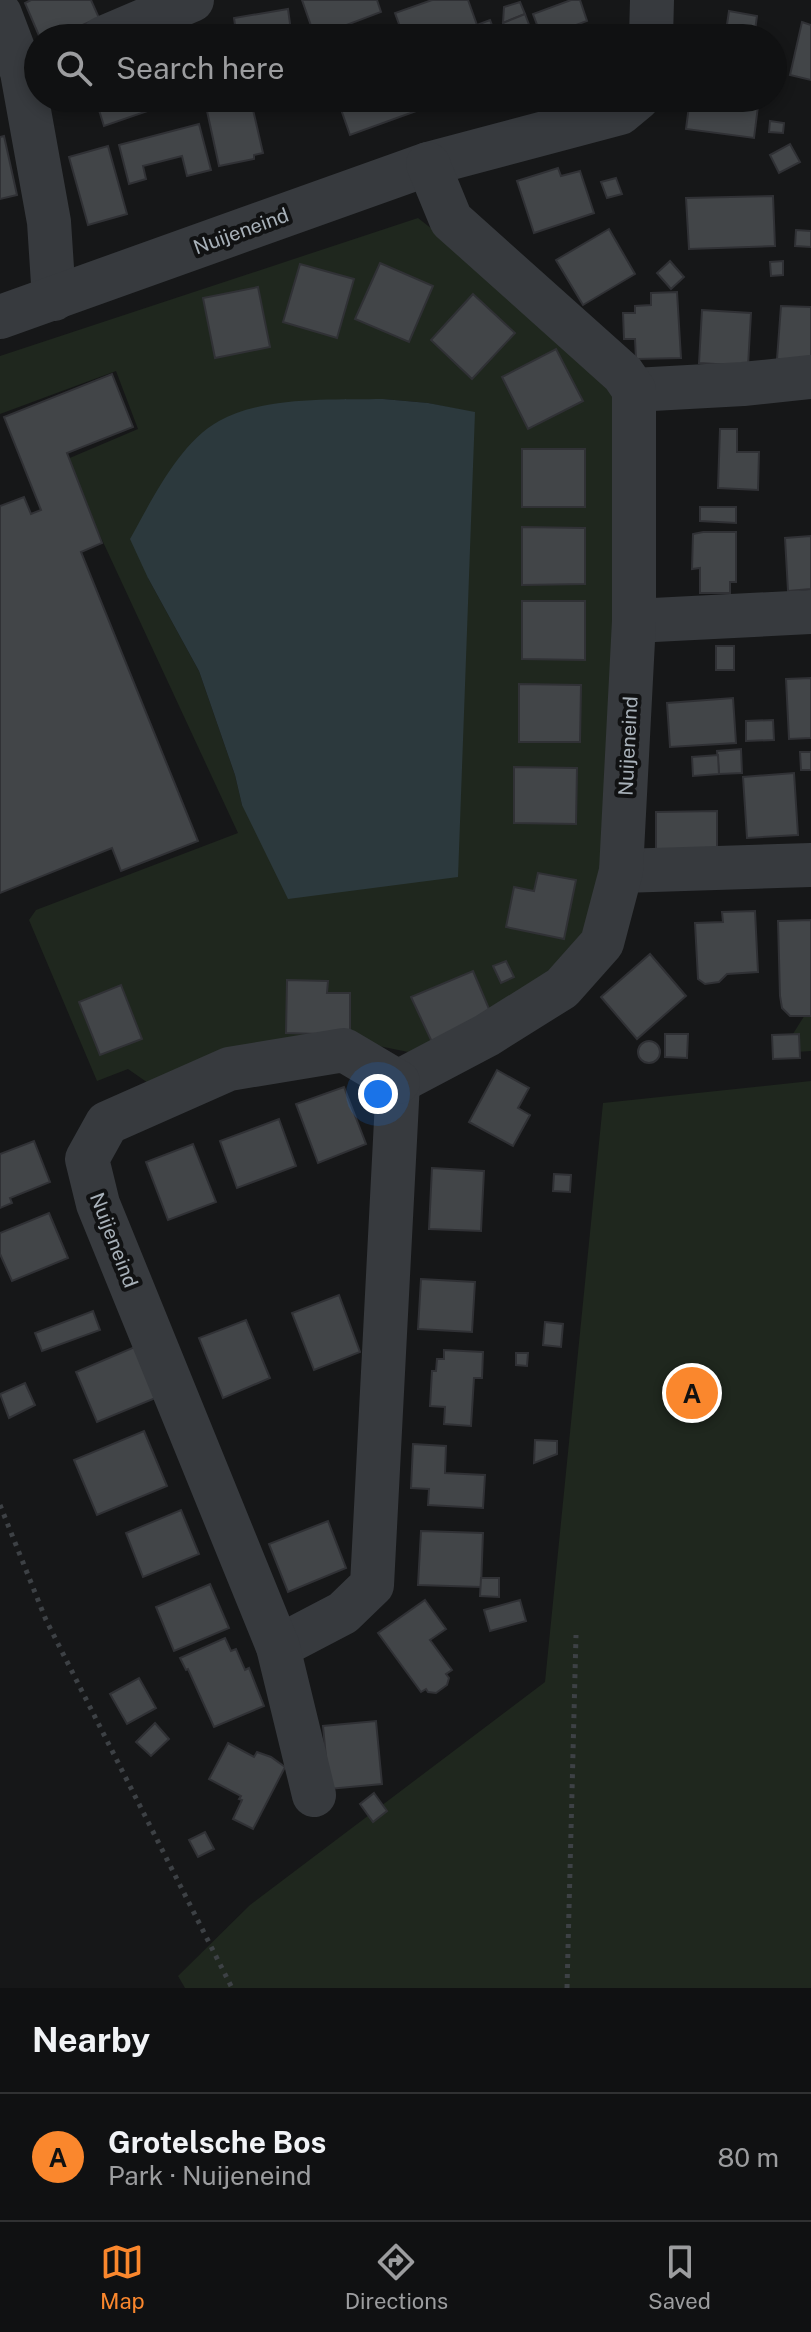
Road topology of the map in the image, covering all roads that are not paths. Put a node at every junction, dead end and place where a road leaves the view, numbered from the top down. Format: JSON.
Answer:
{"nodes":[{"id":1,"x":192,"y":0,"type":"edge"},
{"id":2,"x":652,"y":0,"type":"edge"},
{"id":3,"x":0,"y":14,"type":"edge"},
{"id":4,"x":136,"y":24,"type":"edge"},
{"id":5,"x":651,"y":24,"type":"edge"},
{"id":6,"x":24,"y":58,"type":"edge"},
{"id":7,"x":35,"y":112,"type":"edge"},
{"id":8,"x":621,"y":112,"type":"edge"},
{"id":9,"x":428,"y":164,"type":"junction"},
{"id":10,"x":54,"y":299,"type":"junction"},
{"id":11,"x":0,"y":317,"type":"edge"},
{"id":12,"x":811,"y":377,"type":"edge"},
{"id":13,"x":634,"y":390,"type":"junction"},
{"id":14,"x":811,"y":612,"type":"edge"},
{"id":15,"x":634,"y":621,"type":"junction"},
{"id":16,"x":811,"y":865,"type":"edge"},
{"id":17,"x":621,"y":871,"type":"junction"},
{"id":18,"x":398,"y":1082,"type":"junction"},
{"id":19,"x":278,"y":1647,"type":"junction"},
{"id":20,"x":314,"y":1795,"type":"dead end"}],
"edges":[{"from":1,"to":4,"type":"street"},
{"from":2,"to":5,"type":"street"},
{"from":3,"to":6,"type":"street"},
{"from":7,"to":10,"type":"street"},
{"from":8,"to":9,"type":"street","name":"Nuijeneind"},
{"from":9,"to":10,"type":"street","name":"Nuijeneind"},
{"from":9,"to":13,"type":"street"},
{"from":10,"to":11,"type":"street","name":"Nuijeneind"},
{"from":12,"to":13,"type":"street"},
{"from":13,"to":15,"type":"street","name":"Nuijeneind"},
{"from":14,"to":15,"type":"street"},
{"from":15,"to":17,"type":"street","name":"Nuijeneind"},
{"from":16,"to":17,"type":"street"},
{"from":17,"to":18,"type":"street","name":"Nuijeneind"},
{"from":18,"to":19,"type":"street"},
{"from":18,"to":19,"type":"street","name":"Nuijeneind"},
{"from":19,"to":20,"type":"street","name":"Nuijeneind"}]}
